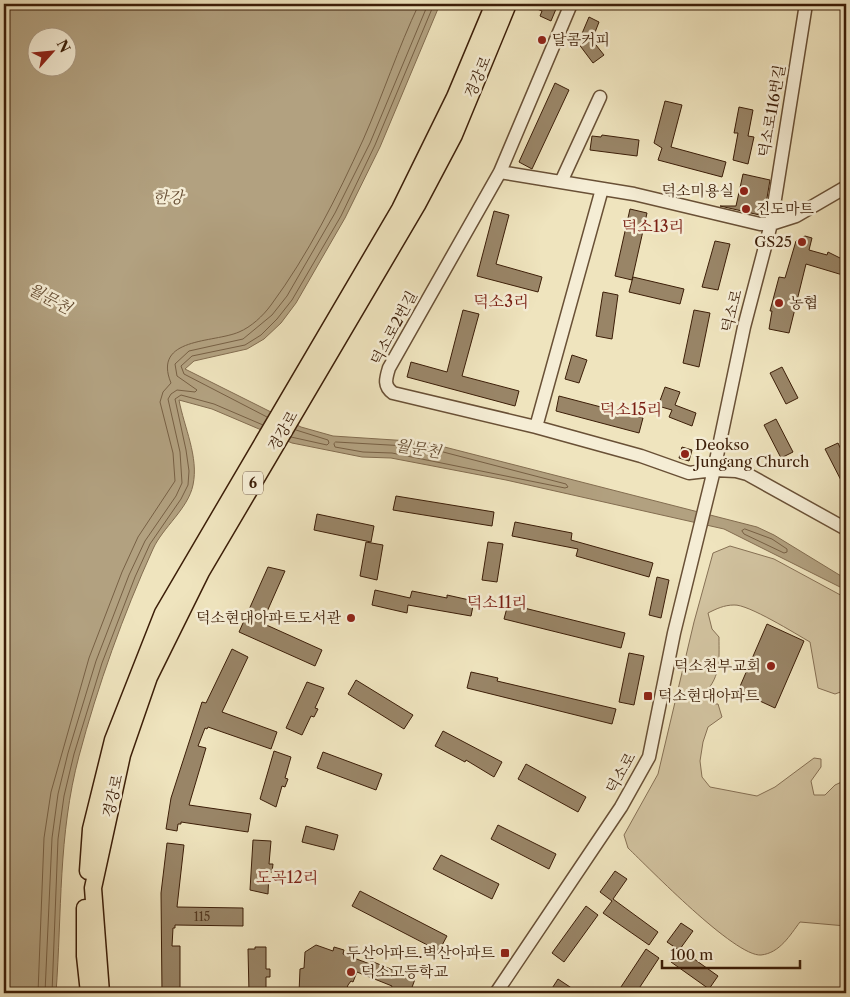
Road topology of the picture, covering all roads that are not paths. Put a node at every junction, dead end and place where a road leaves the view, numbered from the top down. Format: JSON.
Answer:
{"nodes":[{"id":1,"x":494,"y":4,"type":"edge"},
{"id":2,"x":508,"y":4,"type":"edge"},
{"id":3,"x":571,"y":4,"type":"edge"},
{"id":4,"x":806,"y":4,"type":"edge"},
{"id":5,"x":600,"y":97,"type":"dead end"},
{"id":6,"x":500,"y":172,"type":"junction"},
{"id":7,"x":561,"y":182,"type":"junction"},
{"id":8,"x":846,"y":187,"type":"edge"},
{"id":9,"x":602,"y":189,"type":"junction"},
{"id":10,"x":771,"y":224,"type":"junction"},
{"id":11,"x":536,"y":427,"type":"junction"},
{"id":12,"x":714,"y":470,"type":"junction"},
{"id":13,"x":846,"y":529,"type":"edge"},
{"id":14,"x":89,"y":993,"type":"edge"},
{"id":15,"x":102,"y":993,"type":"edge"},
{"id":16,"x":496,"y":993,"type":"edge"}],
"edges":[{"from":1,"to":14,"type":"main road","name":"경강로","number":"6"},
{"from":2,"to":15,"type":"main road","name":"경강로","number":"6"},
{"from":3,"to":6,"type":"street","name":"덕소로2번길"},
{"from":4,"to":10,"type":"street","name":"덕소로116번길"},
{"from":5,"to":7,"type":"street"},
{"from":6,"to":7,"type":"street"},
{"from":6,"to":11,"type":"street","name":"덕소로2번길"},
{"from":7,"to":9,"type":"street"},
{"from":8,"to":10,"type":"street"},
{"from":9,"to":10,"type":"street"},
{"from":9,"to":11,"type":"street"},
{"from":10,"to":12,"type":"street","name":"덕소로"},
{"from":11,"to":12,"type":"street","name":"덕소로2번길"},
{"from":12,"to":13,"type":"street","name":"덕소로2번길"},
{"from":12,"to":16,"type":"street","name":"덕소로"}]}
